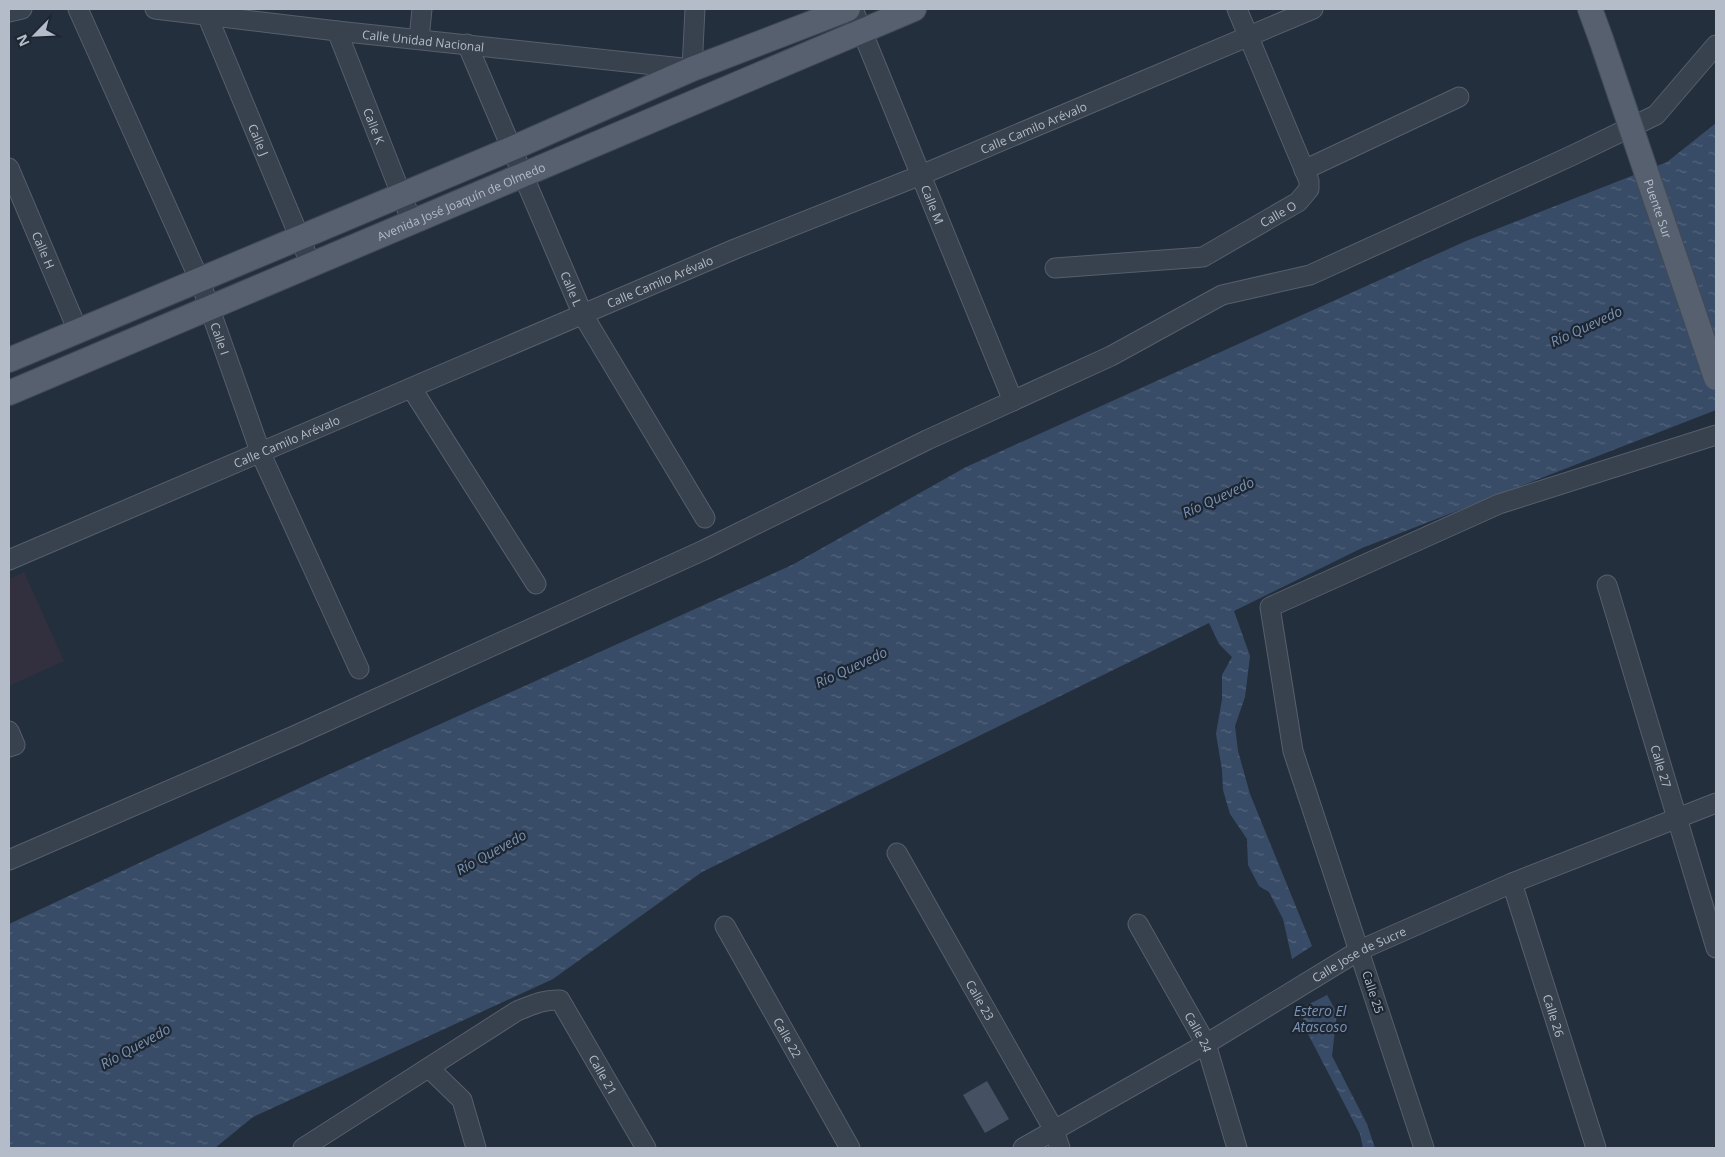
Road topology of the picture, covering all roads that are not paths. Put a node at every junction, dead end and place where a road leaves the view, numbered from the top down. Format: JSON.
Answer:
{"nodes":[{"id":1,"x":22,"y":9,"type":"edge"},
{"id":2,"x":78,"y":9,"type":"edge"},
{"id":3,"x":159,"y":9,"type":"edge"},
{"id":4,"x":422,"y":9,"type":"edge"},
{"id":5,"x":695,"y":9,"type":"edge"},
{"id":6,"x":848,"y":9,"type":"edge"},
{"id":7,"x":853,"y":9,"type":"edge"},
{"id":8,"x":914,"y":9,"type":"edge"},
{"id":9,"x":1237,"y":9,"type":"edge"},
{"id":10,"x":1313,"y":9,"type":"edge"},
{"id":11,"x":1590,"y":9,"type":"edge"},
{"id":12,"x":9,"y":12,"type":"edge"},
{"id":13,"x":207,"y":15,"type":"junction"},
{"id":14,"x":337,"y":31,"type":"junction"},
{"id":15,"x":862,"y":31,"type":"junction"},
{"id":16,"x":1249,"y":37,"type":"junction"},
{"id":17,"x":419,"y":39,"type":"junction"},
{"id":18,"x":467,"y":44,"type":"junction"},
{"id":19,"x":1716,"y":45,"type":"edge"},
{"id":20,"x":692,"y":69,"type":"junction"},
{"id":21,"x":1459,"y":97,"type":"dead end"},
{"id":22,"x":513,"y":148,"type":"junction"},
{"id":23,"x":9,"y":168,"type":"edge"},
{"id":24,"x":1304,"y":170,"type":"junction"},
{"id":25,"x":523,"y":175,"type":"junction"},
{"id":26,"x":921,"y":176,"type":"junction"},
{"id":27,"x":401,"y":195,"type":"junction"},
{"id":28,"x":412,"y":222,"type":"junction"},
{"id":29,"x":299,"y":237,"type":"junction"},
{"id":30,"x":311,"y":265,"type":"junction"},
{"id":31,"x":1055,"y":268,"type":"dead end"},
{"id":32,"x":200,"y":281,"type":"junction"},
{"id":33,"x":209,"y":308,"type":"junction"},
{"id":34,"x":583,"y":316,"type":"junction"},
{"id":35,"x":78,"y":331,"type":"junction"},
{"id":36,"x":9,"y":360,"type":"edge"},
{"id":37,"x":1716,"y":378,"type":"edge"},
{"id":38,"x":412,"y":389,"type":"junction"},
{"id":39,"x":9,"y":393,"type":"edge"},
{"id":40,"x":1013,"y":401,"type":"junction"},
{"id":41,"x":1716,"y":435,"type":"edge"},
{"id":42,"x":261,"y":454,"type":"junction"},
{"id":43,"x":705,"y":518,"type":"dead end"},
{"id":44,"x":9,"y":560,"type":"edge"},
{"id":45,"x":536,"y":584,"type":"dead end"},
{"id":46,"x":1607,"y":585,"type":"dead end"},
{"id":47,"x":359,"y":669,"type":"dead end"},
{"id":48,"x":1716,"y":803,"type":"edge"},
{"id":49,"x":1678,"y":818,"type":"junction"},
{"id":50,"x":897,"y":853,"type":"dead end"},
{"id":51,"x":9,"y":860,"type":"edge"},
{"id":52,"x":1512,"y":883,"type":"junction"},
{"id":53,"x":1138,"y":924,"type":"dead end"},
{"id":54,"x":725,"y":926,"type":"dead end"},
{"id":55,"x":1716,"y":948,"type":"edge"},
{"id":56,"x":1360,"y":950,"type":"junction"},
{"id":57,"x":1206,"y":1044,"type":"junction"},
{"id":58,"x":429,"y":1068,"type":"junction"},
{"id":59,"x":1054,"y":1130,"type":"junction"},
{"id":60,"x":303,"y":1148,"type":"edge"},
{"id":61,"x":476,"y":1148,"type":"edge"},
{"id":62,"x":646,"y":1148,"type":"edge"},
{"id":63,"x":850,"y":1148,"type":"edge"},
{"id":64,"x":1023,"y":1148,"type":"edge"},
{"id":65,"x":1060,"y":1148,"type":"edge"},
{"id":66,"x":1237,"y":1148,"type":"edge"},
{"id":67,"x":1424,"y":1148,"type":"edge"},
{"id":68,"x":1596,"y":1148,"type":"edge"}],
"edges":[{"from":1,"to":12,"type":"street"},
{"from":2,"to":32,"type":"street","name":"Calle I"},
{"from":3,"to":13,"type":"street","name":"Calle Unidad Nacional"},
{"from":4,"to":17,"type":"street"},
{"from":5,"to":20,"type":"street"},
{"from":6,"to":20,"type":"main road"},
{"from":7,"to":15,"type":"street","name":"Calle M"},
{"from":8,"to":15,"type":"main road","name":"Avenida José Joaquín de Olmedo"},
{"from":9,"to":16,"type":"street","name":"Calle O"},
{"from":10,"to":16,"type":"street","name":"Calle Camilo Arévalo"},
{"from":11,"to":37,"type":"main road","name":"Puente Sur","bridge":true},
{"from":13,"to":14,"type":"street","name":"Calle Unidad Nacional"},
{"from":13,"to":29,"type":"street","name":"Calle J"},
{"from":14,"to":17,"type":"street","name":"Calle Unidad Nacional"},
{"from":14,"to":27,"type":"street","name":"Calle K"},
{"from":15,"to":25,"type":"main road","name":"Avenida José Joaquín de Olmedo"},
{"from":15,"to":26,"type":"street","name":"Calle M"},
{"from":16,"to":24,"type":"street","name":"Calle O"},
{"from":16,"to":26,"type":"street","name":"Calle Camilo Arévalo"},
{"from":17,"to":18,"type":"street","name":"Calle Unidad Nacional"},
{"from":18,"to":20,"type":"street","name":"Calle Unidad Nacional"},
{"from":18,"to":22,"type":"street","name":"Calle L"},
{"from":19,"to":40,"type":"street"},
{"from":20,"to":22,"type":"main road"},
{"from":21,"to":24,"type":"street"},
{"from":22,"to":25,"type":"street","name":"Calle L"},
{"from":22,"to":27,"type":"main road"},
{"from":23,"to":35,"type":"street","name":"Calle H"},
{"from":24,"to":31,"type":"street","name":"Calle O"},
{"from":25,"to":28,"type":"main road","name":"Avenida José Joaquín de Olmedo"},
{"from":25,"to":34,"type":"street","name":"Calle L"},
{"from":26,"to":34,"type":"street","name":"Calle Camilo Arévalo"},
{"from":26,"to":40,"type":"street","name":"Calle M"},
{"from":27,"to":28,"type":"street","name":"Calle K"},
{"from":27,"to":29,"type":"main road"},
{"from":28,"to":30,"type":"main road","name":"Avenida José Joaquín de Olmedo"},
{"from":29,"to":30,"type":"street","name":"Calle J"},
{"from":29,"to":32,"type":"main road"},
{"from":30,"to":33,"type":"main road","name":"Avenida José Joaquín de Olmedo"},
{"from":32,"to":33,"type":"street","name":"Calle I"},
{"from":32,"to":35,"type":"main road"},
{"from":33,"to":39,"type":"main road","name":"Avenida José Joaquín de Olmedo"},
{"from":33,"to":42,"type":"street","name":"Calle I"},
{"from":34,"to":38,"type":"street","name":"Calle Camilo Arévalo"},
{"from":34,"to":43,"type":"street","name":"Calle L"},
{"from":35,"to":36,"type":"main road"},
{"from":38,"to":42,"type":"street","name":"Calle Camilo Arévalo"},
{"from":38,"to":45,"type":"street"},
{"from":40,"to":51,"type":"street"},
{"from":41,"to":56,"type":"street","name":"Calle 25"},
{"from":42,"to":44,"type":"street","name":"Calle Camilo Arévalo"},
{"from":42,"to":47,"type":"street","name":"Calle I"},
{"from":46,"to":49,"type":"street","name":"Calle 27"},
{"from":48,"to":49,"type":"street","name":"Calle Jose de Sucre"},
{"from":49,"to":52,"type":"street","name":"Calle Jose de Sucre"},
{"from":49,"to":55,"type":"street","name":"Calle 27"},
{"from":50,"to":59,"type":"street","name":"Calle 23"},
{"from":52,"to":56,"type":"street","name":"Calle Jose de Sucre"},
{"from":52,"to":68,"type":"street","name":"Calle 26"},
{"from":53,"to":57,"type":"street","name":"Calle 24"},
{"from":54,"to":63,"type":"street","name":"Calle 22"},
{"from":56,"to":57,"type":"street","name":"Calle Jose de Sucre"},
{"from":56,"to":67,"type":"street","name":"Calle 25"},
{"from":57,"to":59,"type":"street","name":"Calle Jose de Sucre"},
{"from":57,"to":66,"type":"street","name":"Calle 24"},
{"from":58,"to":60,"type":"street"},
{"from":58,"to":61,"type":"street"},
{"from":58,"to":62,"type":"street","name":"Calle 21"},
{"from":59,"to":64,"type":"street","name":"Calle Jose de Sucre"},
{"from":59,"to":65,"type":"street","name":"Calle 23"}]}
